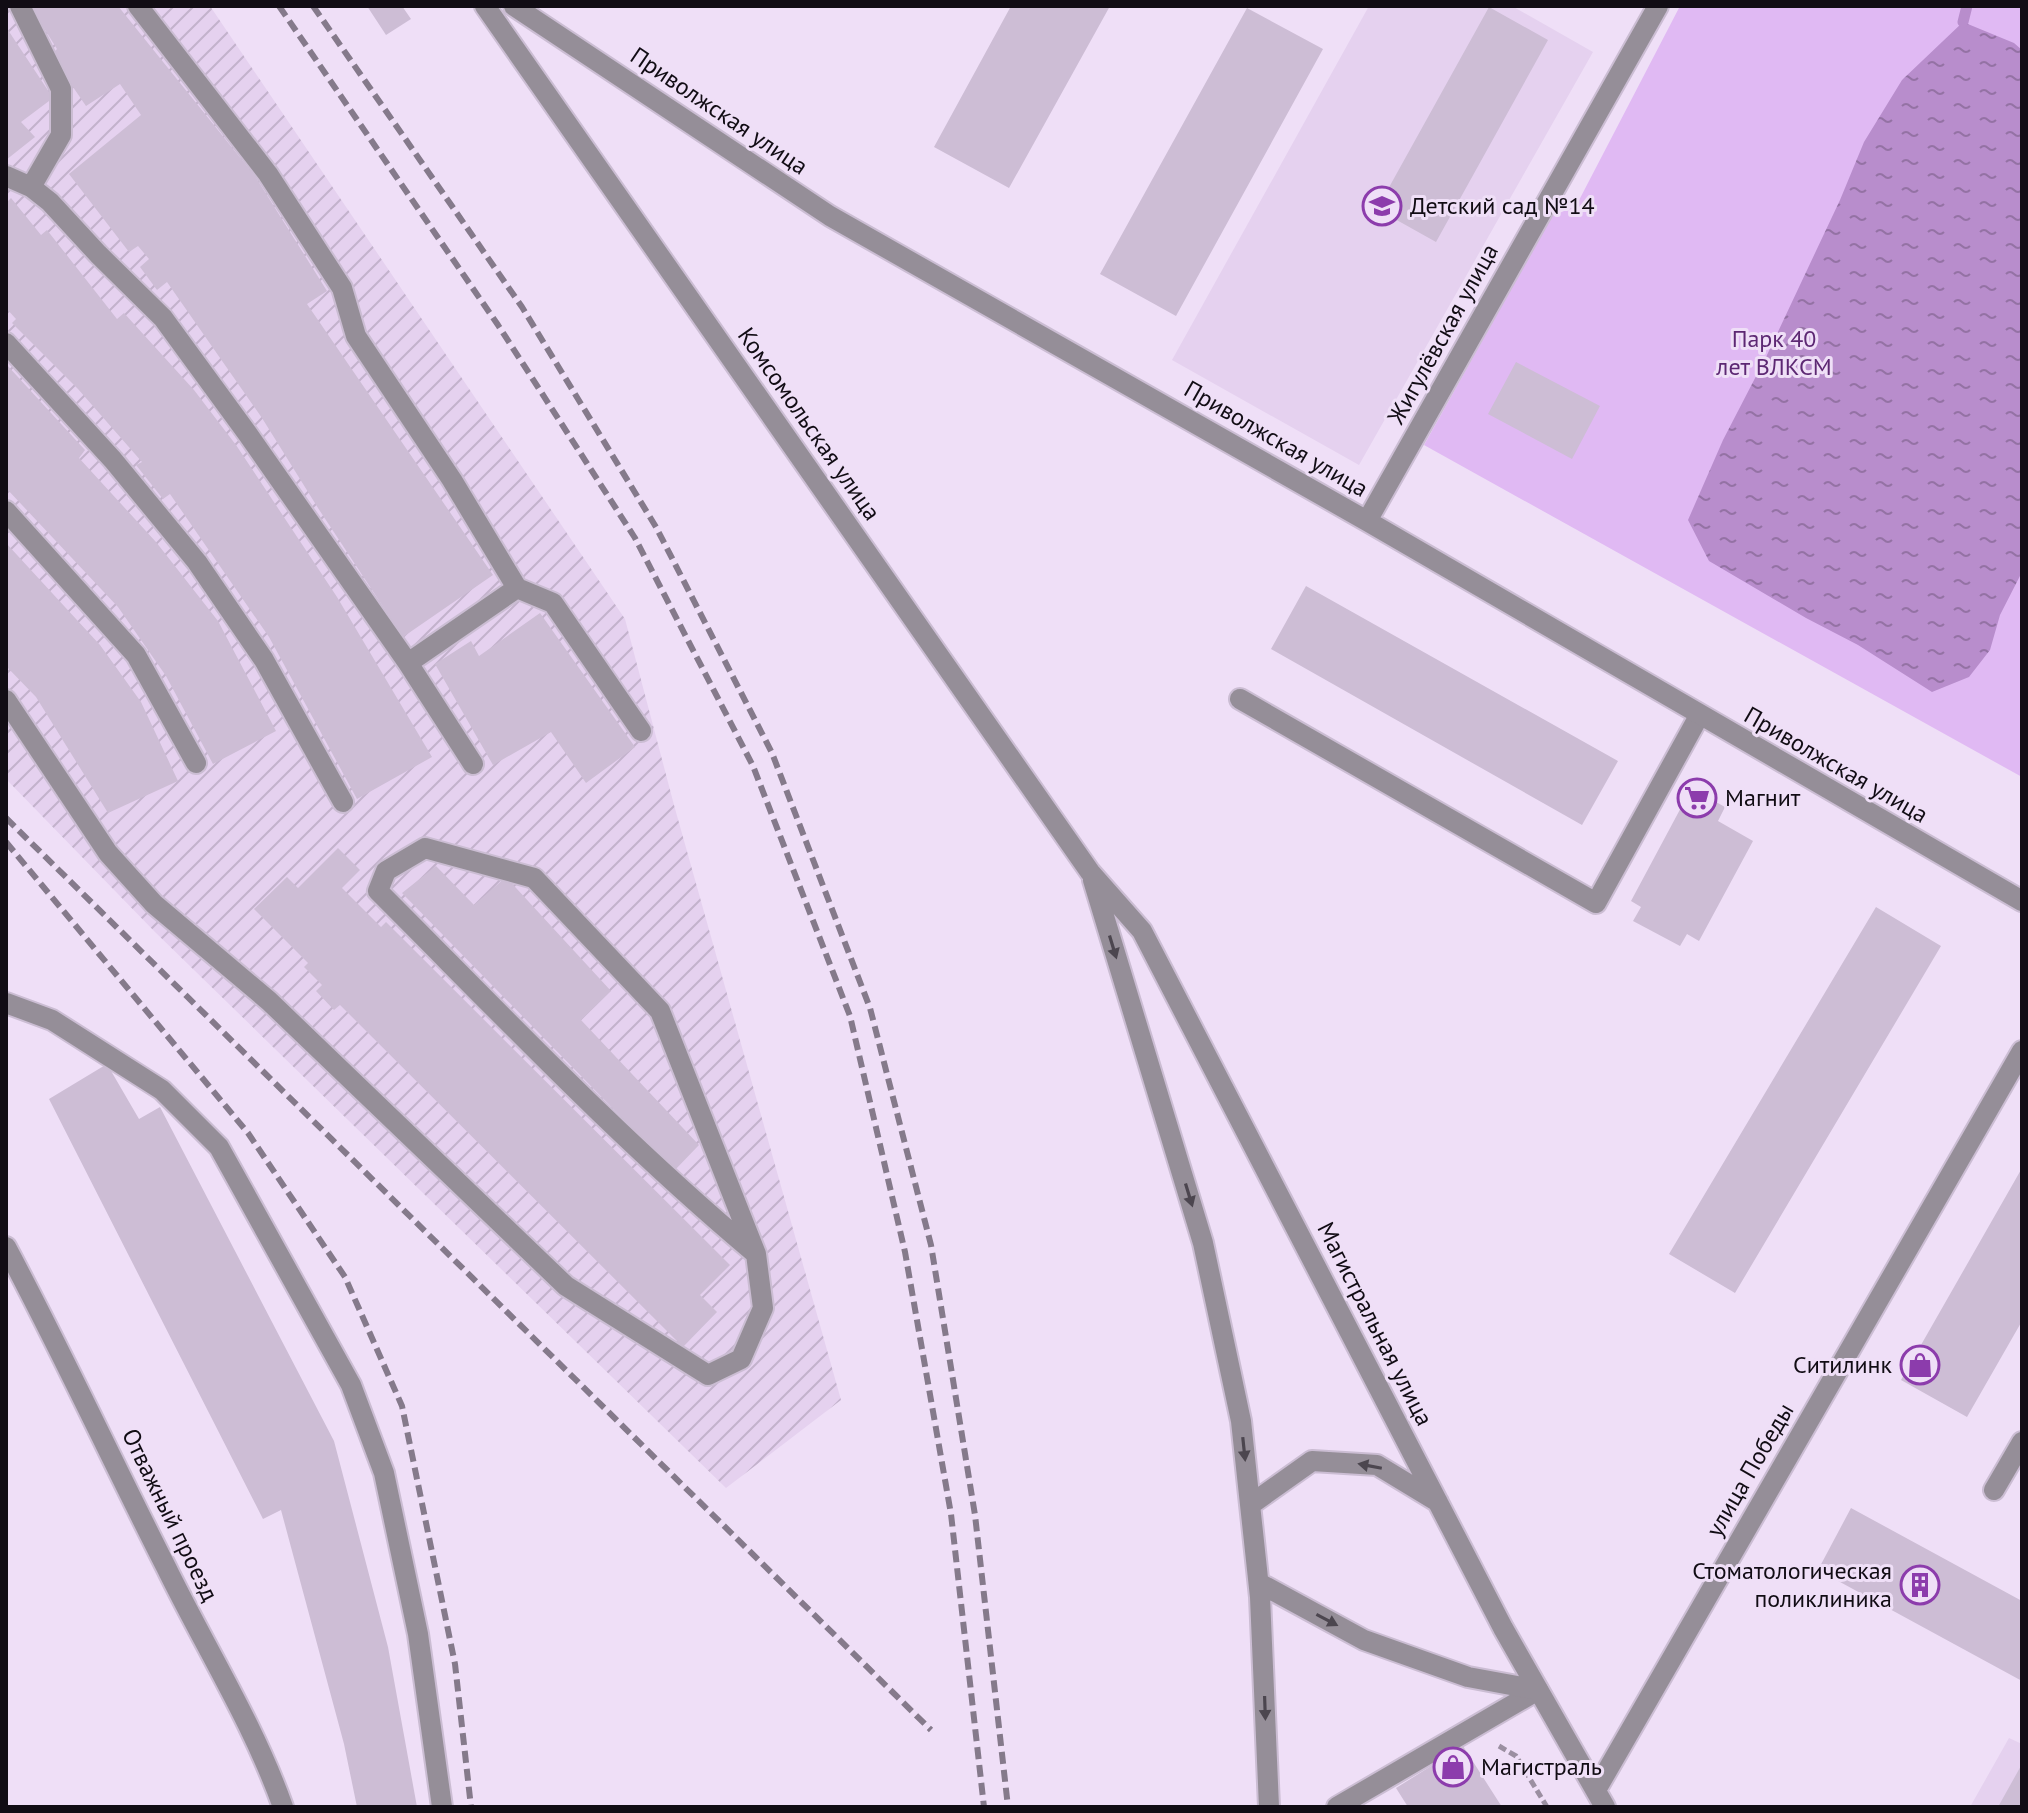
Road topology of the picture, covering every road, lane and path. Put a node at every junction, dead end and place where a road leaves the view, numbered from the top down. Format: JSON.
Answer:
{"nodes":[{"id":1,"x":20,"y":6,"type":"edge"},
{"id":2,"x":138,"y":6,"type":"edge"},
{"id":3,"x":485,"y":6,"type":"edge"},
{"id":4,"x":514,"y":6,"type":"edge"},
{"id":5,"x":1658,"y":6,"type":"edge"},
{"id":6,"x":6,"y":176,"type":"edge"},
{"id":7,"x":31,"y":187,"type":"junction"},
{"id":8,"x":6,"y":343,"type":"edge"},
{"id":9,"x":6,"y":511,"type":"edge"},
{"id":10,"x":1367,"y":521,"type":"junction"},
{"id":11,"x":517,"y":588,"type":"junction"},
{"id":12,"x":408,"y":663,"type":"junction"},
{"id":13,"x":1240,"y":699,"type":"dead end"},
{"id":14,"x":6,"y":700,"type":"edge"},
{"id":15,"x":1699,"y":716,"type":"junction"},
{"id":16,"x":641,"y":731,"type":"dead end"},
{"id":17,"x":196,"y":763,"type":"dead end"},
{"id":18,"x":473,"y":764,"type":"dead end"},
{"id":19,"x":343,"y":802,"type":"dead end"},
{"id":20,"x":1090,"y":872,"type":"junction"},
{"id":21,"x":2022,"y":901,"type":"edge"},
{"id":22,"x":6,"y":1003,"type":"edge"},
{"id":23,"x":2022,"y":1051,"type":"edge"},
{"id":24,"x":6,"y":1247,"type":"edge"},
{"id":25,"x":756,"y":1254,"type":"junction"},
{"id":26,"x":2022,"y":1442,"type":"edge"},
{"id":27,"x":1994,"y":1490,"type":"dead end"},
{"id":28,"x":1438,"y":1502,"type":"junction"},
{"id":29,"x":1250,"y":1505,"type":"junction"},
{"id":30,"x":1259,"y":1583,"type":"junction"},
{"id":31,"x":1538,"y":1690,"type":"junction"},
{"id":32,"x":1464,"y":1734,"type":"junction"},
{"id":33,"x":1600,"y":1798,"type":"edge"},
{"id":34,"x":283,"y":1807,"type":"edge"},
{"id":35,"x":442,"y":1807,"type":"edge"},
{"id":36,"x":1269,"y":1807,"type":"edge"},
{"id":37,"x":1337,"y":1807,"type":"edge"},
{"id":38,"x":1547,"y":1807,"type":"edge"}],
"edges":[{"from":1,"to":7,"type":"street"},
{"from":2,"to":11,"type":"street"},
{"from":3,"to":20,"type":"street","name":"Комсомольская улица"},
{"from":4,"to":10,"type":"street","name":"Приволжская улица"},
{"from":5,"to":10,"type":"street","name":"Жигулёвская улица"},
{"from":6,"to":7,"type":"street"},
{"from":7,"to":12,"type":"street"},
{"from":8,"to":19,"type":"street"},
{"from":9,"to":17,"type":"street"},
{"from":10,"to":15,"type":"street","name":"Приволжская улица"},
{"from":11,"to":12,"type":"street"},
{"from":11,"to":16,"type":"street"},
{"from":12,"to":18,"type":"street"},
{"from":13,"to":15,"type":"street"},
{"from":14,"to":25,"type":"street"},
{"from":15,"to":21,"type":"street","name":"Приволжская улица"},
{"from":20,"to":28,"type":"street","name":"Магистральная улица"},
{"from":20,"to":29,"type":"street","one_way":true},
{"from":22,"to":35,"type":"street"},
{"from":23,"to":33,"type":"street","name":"улица Победы"},
{"from":24,"to":34,"type":"street","name":"Отважный проезд"},
{"from":25,"to":25,"type":"street"},
{"from":26,"to":27,"type":"street"},
{"from":28,"to":29,"type":"street","one_way":true},
{"from":28,"to":31,"type":"street","name":"Магистральная улица"},
{"from":29,"to":30,"type":"street"},
{"from":30,"to":31,"type":"street","one_way":true},
{"from":30,"to":36,"type":"street","one_way":true},
{"from":31,"to":32,"type":"street"},
{"from":31,"to":33,"type":"street","name":"Магистральная улица"},
{"from":32,"to":37,"type":"street"},
{"from":32,"to":38,"type":"path"}]}
